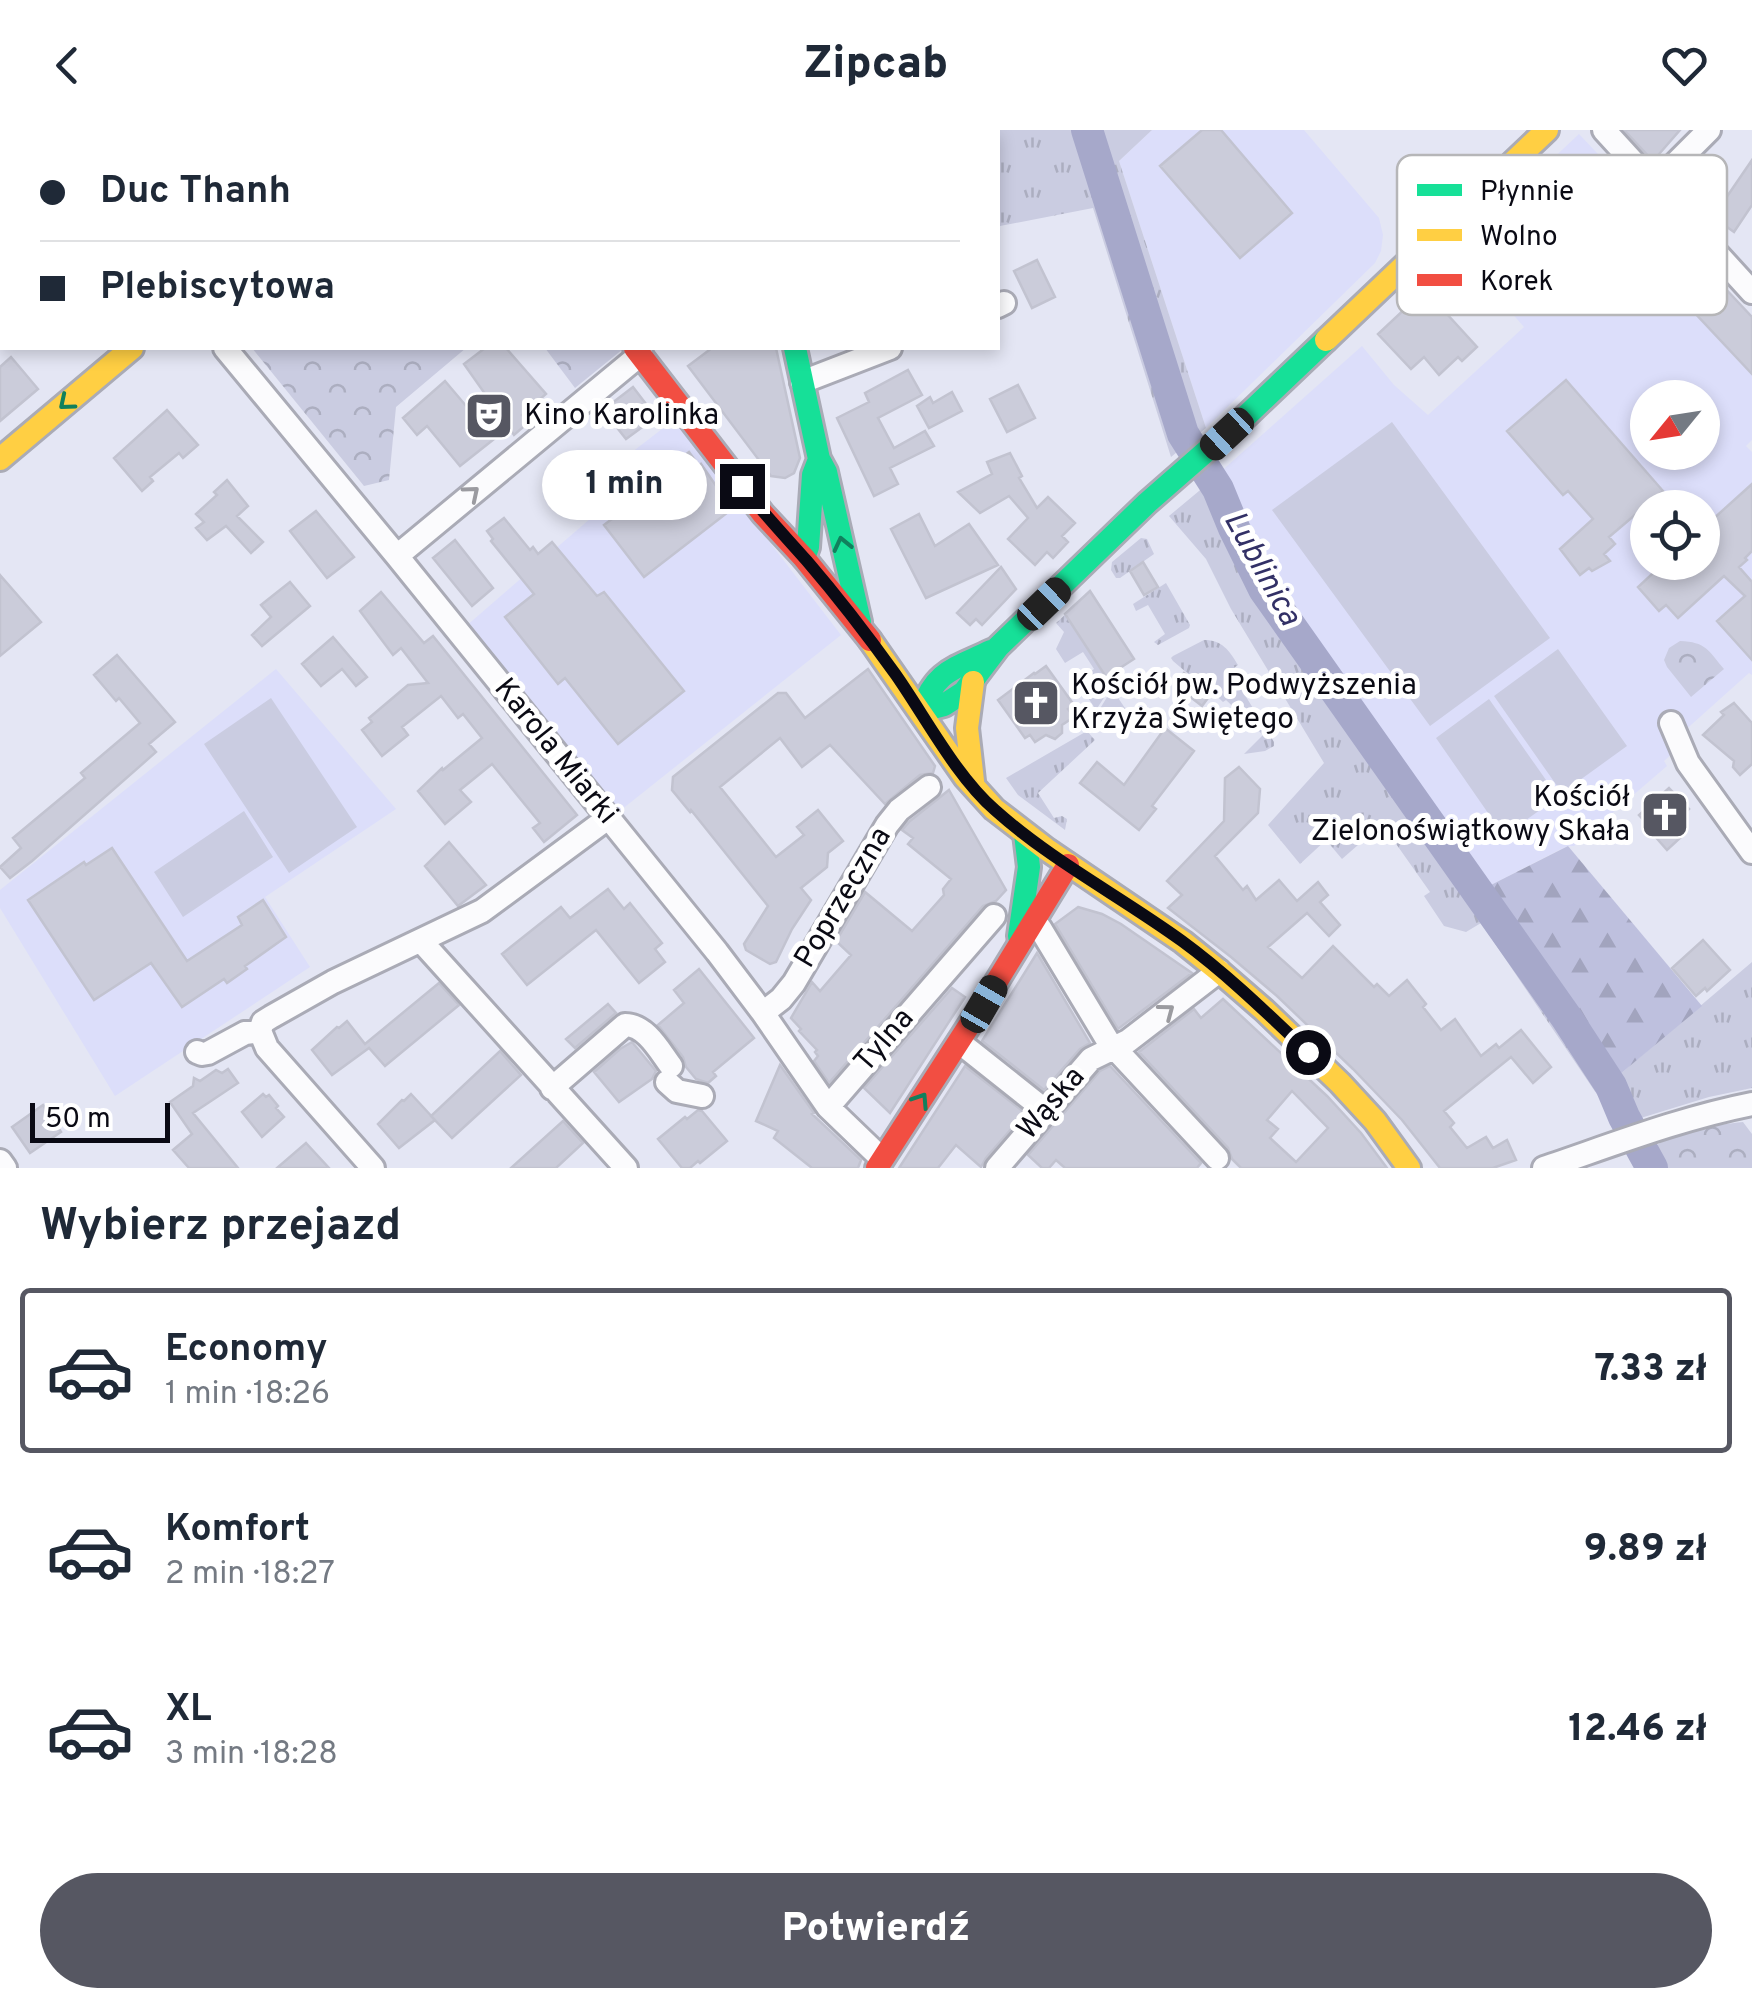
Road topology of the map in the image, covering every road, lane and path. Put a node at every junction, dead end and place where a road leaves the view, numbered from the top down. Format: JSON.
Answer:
{"nodes":[{"id":1,"x":1547,"y":130,"type":"edge"},
{"id":2,"x":1604,"y":130,"type":"edge"},
{"id":3,"x":1709,"y":130,"type":"edge"},
{"id":4,"x":1521,"y":155,"type":"edge"},
{"id":5,"x":1627,"y":155,"type":"edge"},
{"id":6,"x":1684,"y":155,"type":"edge"},
{"id":7,"x":1727,"y":258,"type":"edge"},
{"id":8,"x":1397,"y":272,"type":"edge"},
{"id":9,"x":1747,"y":278,"type":"edge"},
{"id":10,"x":130,"y":350,"type":"edge"},
{"id":11,"x":227,"y":350,"type":"edge"},
{"id":12,"x":795,"y":350,"type":"edge"},
{"id":13,"x":885,"y":350,"type":"edge"},
{"id":14,"x":638,"y":351,"type":"edge"},
{"id":15,"x":802,"y":382,"type":"junction"},
{"id":16,"x":0,"y":459,"type":"edge"},
{"id":17,"x":816,"y":467,"type":"junction"},
{"id":18,"x":763,"y":514,"type":"junction"},
{"id":19,"x":397,"y":556,"type":"junction"},
{"id":20,"x":804,"y":558,"type":"junction"},
{"id":21,"x":862,"y":630,"type":"junction"},
{"id":22,"x":998,"y":647,"type":"junction"},
{"id":23,"x":894,"y":673,"type":"junction"},
{"id":24,"x":939,"y":676,"type":"junction"},
{"id":25,"x":973,"y":682,"type":"junction"},
{"id":26,"x":921,"y":711,"type":"junction"},
{"id":27,"x":1671,"y":723,"type":"dead end"},
{"id":28,"x":929,"y":787,"type":"dead end"},
{"id":29,"x":974,"y":789,"type":"junction"},
{"id":30,"x":608,"y":818,"type":"junction"},
{"id":31,"x":1025,"y":834,"type":"junction"},
{"id":32,"x":1752,"y":852,"type":"edge"},
{"id":33,"x":1068,"y":865,"type":"junction"},
{"id":34,"x":1102,"y":887,"type":"junction"},
{"id":35,"x":1047,"y":902,"type":"junction"},
{"id":36,"x":994,"y":916,"type":"dead end"},
{"id":37,"x":1040,"y":928,"type":"dead end"},
{"id":38,"x":421,"y":940,"type":"junction"},
{"id":39,"x":1014,"y":953,"type":"junction"},
{"id":40,"x":1219,"y":971,"type":"junction"},
{"id":41,"x":763,"y":1013,"type":"junction"},
{"id":42,"x":260,"y":1031,"type":"junction"},
{"id":43,"x":959,"y":1042,"type":"junction"},
{"id":44,"x":1113,"y":1048,"type":"junction"},
{"id":45,"x":197,"y":1052,"type":"dead end"},
{"id":46,"x":552,"y":1088,"type":"junction"},
{"id":47,"x":702,"y":1096,"type":"dead end"},
{"id":48,"x":1752,"y":1104,"type":"edge"},
{"id":49,"x":828,"y":1108,"type":"junction"},
{"id":50,"x":1046,"y":1111,"type":"junction"},
{"id":51,"x":0,"y":1161,"type":"edge"},
{"id":52,"x":880,"y":1163,"type":"edge"},
{"id":53,"x":1218,"y":1165,"type":"edge"},
{"id":54,"x":5,"y":1168,"type":"edge"},
{"id":55,"x":373,"y":1168,"type":"edge"},
{"id":56,"x":626,"y":1168,"type":"edge"},
{"id":57,"x":998,"y":1168,"type":"edge"},
{"id":58,"x":1409,"y":1168,"type":"edge"},
{"id":59,"x":1544,"y":1168,"type":"edge"}],
"edges":[{"from":1,"to":4,"type":"street"},
{"from":2,"to":5,"type":"street"},
{"from":3,"to":6,"type":"street"},
{"from":7,"to":9,"type":"street"},
{"from":8,"to":22,"type":"street"},
{"from":10,"to":16,"type":"street","one_way":true},
{"from":11,"to":19,"type":"street","name":"Karola Miarki"},
{"from":12,"to":15,"type":"street"},
{"from":13,"to":15,"type":"street"},
{"from":14,"to":18,"type":"street"},
{"from":19,"to":14,"type":"street","one_way":true},
{"from":15,"to":17,"type":"street"},
{"from":17,"to":18,"type":"street"},
{"from":17,"to":20,"type":"street"},
{"from":21,"to":17,"type":"street","one_way":true},
{"from":18,"to":20,"type":"street"},
{"from":19,"to":30,"type":"street","name":"Karola Miarki"},
{"from":20,"to":21,"type":"street"},
{"from":21,"to":23,"type":"street"},
{"from":22,"to":24,"type":"street"},
{"from":22,"to":25,"type":"street"},
{"from":23,"to":24,"type":"street"},
{"from":23,"to":26,"type":"street"},
{"from":24,"to":26,"type":"street"},
{"from":25,"to":26,"type":"street"},
{"from":25,"to":29,"type":"street"},
{"from":26,"to":29,"type":"street"},
{"from":27,"to":32,"type":"street"},
{"from":28,"to":41,"type":"street","name":"Poprzeczna"},
{"from":29,"to":31,"type":"street"},
{"from":30,"to":38,"type":"street"},
{"from":30,"to":41,"type":"street","name":"Karola Miarki"},
{"from":31,"to":33,"type":"street"},
{"from":31,"to":39,"type":"street"},
{"from":33,"to":34,"type":"street"},
{"from":33,"to":35,"type":"street"},
{"from":34,"to":35,"type":"street"},
{"from":34,"to":40,"type":"street"},
{"from":35,"to":39,"type":"street"},
{"from":36,"to":49,"type":"street","name":"Tylna"},
{"from":37,"to":44,"type":"street"},
{"from":38,"to":42,"type":"street"},
{"from":38,"to":46,"type":"street"},
{"from":39,"to":43,"type":"street"},
{"from":44,"to":40,"type":"street","name":"Wąska","one_way":true},
{"from":40,"to":58,"type":"street"},
{"from":41,"to":49,"type":"street","name":"Karola Miarki"},
{"from":42,"to":45,"type":"street"},
{"from":42,"to":55,"type":"street"},
{"from":43,"to":50,"type":"street"},
{"from":52,"to":43,"type":"street","one_way":true},
{"from":44,"to":50,"type":"street","name":"Wąska"},
{"from":44,"to":53,"type":"street"},
{"from":46,"to":47,"type":"street"},
{"from":46,"to":56,"type":"street"},
{"from":48,"to":59,"type":"street"},
{"from":49,"to":52,"type":"street","name":"Karola Miarki"},
{"from":50,"to":57,"type":"street","name":"Wąska"},
{"from":51,"to":54,"type":"street"}]}
